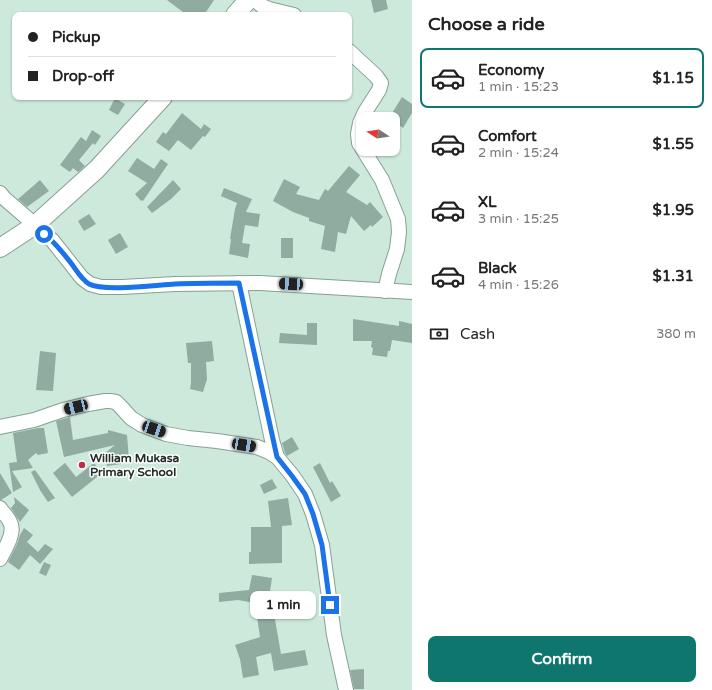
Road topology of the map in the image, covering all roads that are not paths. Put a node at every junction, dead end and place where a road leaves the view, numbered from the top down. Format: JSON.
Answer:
{"nodes":[{"id":1,"x":248,"y":0,"type":"edge"},
{"id":2,"x":255,"y":0,"type":"edge"},
{"id":3,"x":238,"y":12,"type":"edge"},
{"id":4,"x":282,"y":12,"type":"edge"},
{"id":5,"x":352,"y":54,"type":"edge"},
{"id":6,"x":160,"y":100,"type":"edge"},
{"id":7,"x":0,"y":192,"type":"edge"},
{"id":8,"x":35,"y":225,"type":"junction"},
{"id":9,"x":0,"y":248,"type":"edge"},
{"id":10,"x":239,"y":283,"type":"junction"},
{"id":11,"x":385,"y":291,"type":"junction"},
{"id":12,"x":412,"y":292,"type":"edge"},
{"id":13,"x":0,"y":427,"type":"edge"},
{"id":14,"x":277,"y":457,"type":"junction"},
{"id":15,"x":0,"y":508,"type":"edge"},
{"id":16,"x":0,"y":559,"type":"edge"},
{"id":17,"x":346,"y":690,"type":"edge"}],
"edges":[{"from":1,"to":3,"type":"main road"},
{"from":2,"to":4,"type":"street"},
{"from":5,"to":11,"type":"street"},
{"from":6,"to":8,"type":"main road"},
{"from":7,"to":8,"type":"street"},
{"from":8,"to":9,"type":"main road"},
{"from":8,"to":10,"type":"street"},
{"from":10,"to":11,"type":"street"},
{"from":10,"to":14,"type":"street"},
{"from":11,"to":12,"type":"street"},
{"from":13,"to":14,"type":"street"},
{"from":14,"to":17,"type":"street"},
{"from":15,"to":16,"type":"street"}]}
